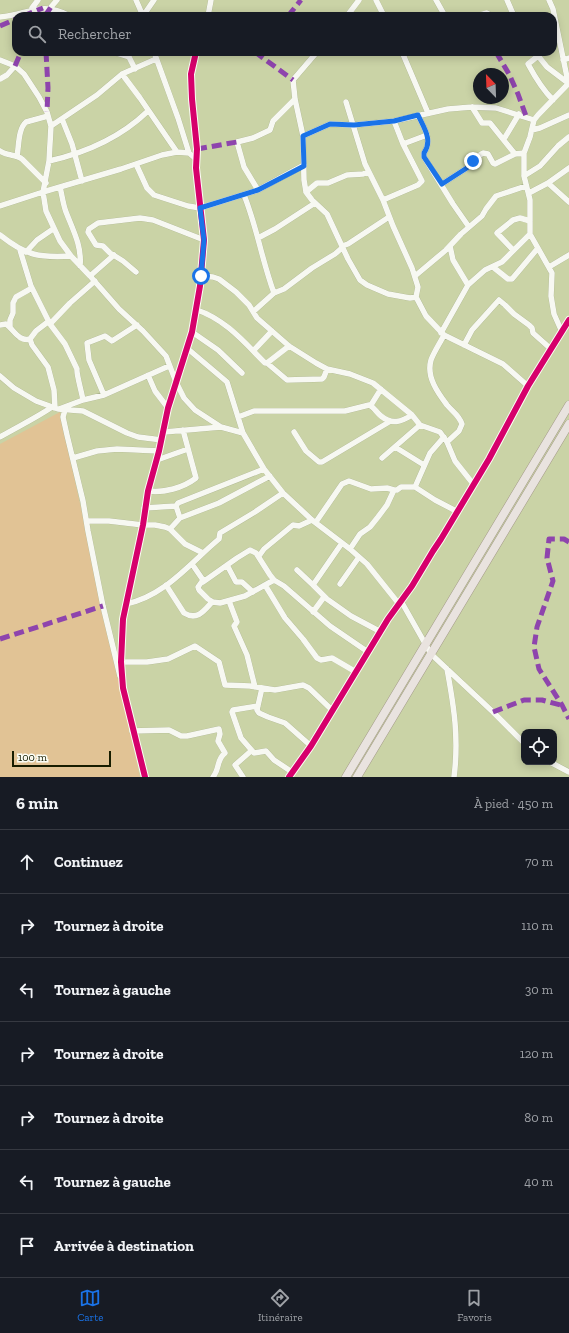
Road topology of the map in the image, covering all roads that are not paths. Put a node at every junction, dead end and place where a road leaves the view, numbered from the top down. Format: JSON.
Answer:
{"nodes":[{"id":1,"x":38,"y":0,"type":"edge"},
{"id":2,"x":57,"y":0,"type":"edge"},
{"id":3,"x":136,"y":0,"type":"edge"},
{"id":4,"x":154,"y":0,"type":"edge"},
{"id":5,"x":211,"y":0,"type":"edge"},
{"id":6,"x":360,"y":0,"type":"edge"},
{"id":7,"x":376,"y":0,"type":"edge"},
{"id":8,"x":436,"y":0,"type":"edge"},
{"id":9,"x":506,"y":0,"type":"edge"},
{"id":10,"x":549,"y":0,"type":"edge"},
{"id":11,"x":51,"y":7,"type":"junction"},
{"id":12,"x":32,"y":8,"type":"junction"},
{"id":13,"x":22,"y":12,"type":"edge"},
{"id":14,"x":62,"y":12,"type":"edge"},
{"id":15,"x":141,"y":12,"type":"edge"},
{"id":16,"x":146,"y":12,"type":"edge"},
{"id":17,"x":209,"y":12,"type":"edge"},
{"id":18,"x":350,"y":12,"type":"edge"},
{"id":19,"x":382,"y":12,"type":"edge"},
{"id":20,"x":443,"y":12,"type":"edge"},
{"id":21,"x":512,"y":12,"type":"edge"},
{"id":22,"x":554,"y":12,"type":"edge"},
{"id":23,"x":12,"y":14,"type":"edge"},
{"id":24,"x":0,"y":17,"type":"edge"},
{"id":25,"x":557,"y":24,"type":"edge"},
{"id":26,"x":126,"y":56,"type":"edge"},
{"id":27,"x":155,"y":56,"type":"edge"},
{"id":28,"x":195,"y":56,"type":"edge"},
{"id":29,"x":314,"y":56,"type":"edge"},
{"id":30,"x":404,"y":56,"type":"edge"},
{"id":31,"x":534,"y":56,"type":"edge"},
{"id":32,"x":538,"y":56,"type":"edge"},
{"id":33,"x":566,"y":59,"type":"edge"},
{"id":34,"x":0,"y":60,"type":"edge"},
{"id":35,"x":156,"y":60,"type":"junction"},
{"id":36,"x":15,"y":66,"type":"junction"},
{"id":37,"x":135,"y":69,"type":"junction"},
{"id":38,"x":122,"y":74,"type":"junction"},
{"id":39,"x":0,"y":80,"type":"edge"},
{"id":40,"x":568,"y":84,"type":"edge"},
{"id":41,"x":295,"y":99,"type":"junction"},
{"id":42,"x":553,"y":100,"type":"junction"},
{"id":43,"x":346,"y":102,"type":"dead end"},
{"id":44,"x":472,"y":107,"type":"junction"},
{"id":45,"x":148,"y":111,"type":"junction"},
{"id":46,"x":428,"y":113,"type":"junction"},
{"id":47,"x":519,"y":114,"type":"junction"},
{"id":48,"x":418,"y":115,"type":"junction"},
{"id":49,"x":569,"y":115,"type":"edge"},
{"id":50,"x":48,"y":116,"type":"junction"},
{"id":51,"x":62,"y":119,"type":"junction"},
{"id":52,"x":534,"y":120,"type":"junction"},
{"id":53,"x":394,"y":121,"type":"junction"},
{"id":54,"x":354,"y":125,"type":"junction"},
{"id":55,"x":51,"y":126,"type":"junction"},
{"id":56,"x":532,"y":130,"type":"junction"},
{"id":57,"x":427,"y":135,"type":"junction"},
{"id":58,"x":303,"y":136,"type":"junction"},
{"id":59,"x":569,"y":137,"type":"edge"},
{"id":60,"x":504,"y":139,"type":"junction"},
{"id":61,"x":403,"y":144,"type":"junction"},
{"id":62,"x":0,"y":151,"type":"edge"},
{"id":63,"x":177,"y":152,"type":"junction"},
{"id":64,"x":189,"y":153,"type":"junction"},
{"id":65,"x":524,"y":153,"type":"junction"},
{"id":66,"x":515,"y":154,"type":"junction"},
{"id":67,"x":74,"y":155,"type":"junction"},
{"id":68,"x":17,"y":156,"type":"junction"},
{"id":69,"x":196,"y":158,"type":"junction"},
{"id":70,"x":49,"y":161,"type":"junction"},
{"id":71,"x":136,"y":164,"type":"junction"},
{"id":72,"x":304,"y":166,"type":"junction"},
{"id":73,"x":569,"y":168,"type":"edge"},
{"id":74,"x":368,"y":172,"type":"junction"},
{"id":75,"x":524,"y":176,"type":"junction"},
{"id":76,"x":82,"y":181,"type":"junction"},
{"id":77,"x":548,"y":183,"type":"junction"},
{"id":78,"x":46,"y":184,"type":"junction"},
{"id":79,"x":442,"y":184,"type":"junction"},
{"id":80,"x":526,"y":186,"type":"junction"},
{"id":81,"x":60,"y":187,"type":"junction"},
{"id":82,"x":258,"y":190,"type":"junction"},
{"id":83,"x":43,"y":192,"type":"junction"},
{"id":84,"x":306,"y":192,"type":"junction"},
{"id":85,"x":529,"y":193,"type":"junction"},
{"id":86,"x":244,"y":195,"type":"junction"},
{"id":87,"x":383,"y":200,"type":"junction"},
{"id":88,"x":569,"y":202,"type":"edge"},
{"id":89,"x":315,"y":203,"type":"junction"},
{"id":90,"x":0,"y":206,"type":"edge"},
{"id":91,"x":200,"y":208,"type":"junction"},
{"id":92,"x":390,"y":217,"type":"junction"},
{"id":93,"x":530,"y":221,"type":"junction"},
{"id":94,"x":469,"y":227,"type":"junction"},
{"id":95,"x":53,"y":229,"type":"junction"},
{"id":96,"x":530,"y":234,"type":"junction"},
{"id":97,"x":0,"y":235,"type":"edge"},
{"id":98,"x":258,"y":238,"type":"junction"},
{"id":99,"x":204,"y":240,"type":"junction"},
{"id":100,"x":450,"y":246,"type":"junction"},
{"id":101,"x":342,"y":247,"type":"junction"},
{"id":102,"x":538,"y":248,"type":"junction"},
{"id":103,"x":20,"y":250,"type":"junction"},
{"id":104,"x":513,"y":250,"type":"junction"},
{"id":105,"x":26,"y":252,"type":"junction"},
{"id":106,"x":114,"y":255,"type":"junction"},
{"id":107,"x":569,"y":255,"type":"edge"},
{"id":108,"x":71,"y":256,"type":"junction"},
{"id":109,"x":80,"y":266,"type":"junction"},
{"id":110,"x":493,"y":267,"type":"junction"},
{"id":111,"x":549,"y":267,"type":"junction"},
{"id":112,"x":136,"y":272,"type":"dead end"},
{"id":113,"x":90,"y":276,"type":"junction"},
{"id":114,"x":201,"y":276,"type":"junction"},
{"id":115,"x":415,"y":276,"type":"junction"},
{"id":116,"x":95,"y":281,"type":"junction"},
{"id":117,"x":468,"y":285,"type":"junction"},
{"id":118,"x":32,"y":288,"type":"junction"},
{"id":119,"x":274,"y":293,"type":"junction"},
{"id":120,"x":416,"y":297,"type":"junction"},
{"id":121,"x":197,"y":310,"type":"junction"},
{"id":122,"x":254,"y":311,"type":"junction"},
{"id":123,"x":569,"y":320,"type":"edge"},
{"id":124,"x":50,"y":322,"type":"junction"},
{"id":125,"x":0,"y":325,"type":"edge"},
{"id":126,"x":137,"y":325,"type":"junction"},
{"id":127,"x":10,"y":328,"type":"junction"},
{"id":128,"x":272,"y":331,"type":"junction"},
{"id":129,"x":192,"y":332,"type":"junction"},
{"id":130,"x":562,"y":332,"type":"junction"},
{"id":131,"x":442,"y":334,"type":"junction"},
{"id":132,"x":30,"y":339,"type":"junction"},
{"id":133,"x":464,"y":344,"type":"junction"},
{"id":134,"x":289,"y":346,"type":"junction"},
{"id":135,"x":188,"y":349,"type":"junction"},
{"id":136,"x":551,"y":349,"type":"junction"},
{"id":137,"x":254,"y":350,"type":"junction"},
{"id":138,"x":267,"y":363,"type":"junction"},
{"id":139,"x":169,"y":366,"type":"junction"},
{"id":140,"x":327,"y":368,"type":"junction"},
{"id":141,"x":242,"y":373,"type":"dead end"},
{"id":142,"x":148,"y":375,"type":"junction"},
{"id":143,"x":0,"y":376,"type":"edge"},
{"id":144,"x":176,"y":382,"type":"junction"},
{"id":145,"x":528,"y":386,"type":"junction"},
{"id":146,"x":381,"y":389,"type":"junction"},
{"id":147,"x":104,"y":395,"type":"junction"},
{"id":148,"x":83,"y":400,"type":"junction"},
{"id":149,"x":371,"y":405,"type":"junction"},
{"id":150,"x":569,"y":405,"type":"edge"},
{"id":151,"x":55,"y":408,"type":"junction"},
{"id":152,"x":168,"y":408,"type":"junction"},
{"id":153,"x":65,"y":410,"type":"junction"},
{"id":154,"x":412,"y":415,"type":"junction"},
{"id":155,"x":238,"y":417,"type":"junction"},
{"id":156,"x":389,"y":422,"type":"junction"},
{"id":157,"x":569,"y":424,"type":"edge"},
{"id":158,"x":420,"y":425,"type":"junction"},
{"id":159,"x":221,"y":426,"type":"junction"},
{"id":160,"x":183,"y":430,"type":"junction"},
{"id":161,"x":164,"y":432,"type":"junction"},
{"id":162,"x":294,"y":432,"type":"dead end"},
{"id":163,"x":243,"y":433,"type":"junction"},
{"id":164,"x":0,"y":437,"type":"edge"},
{"id":165,"x":162,"y":440,"type":"junction"},
{"id":166,"x":446,"y":440,"type":"junction"},
{"id":167,"x":395,"y":447,"type":"junction"},
{"id":168,"x":188,"y":449,"type":"junction"},
{"id":169,"x":159,"y":451,"type":"junction"},
{"id":170,"x":73,"y":458,"type":"junction"},
{"id":171,"x":382,"y":458,"type":"dead end"},
{"id":172,"x":157,"y":460,"type":"junction"},
{"id":173,"x":424,"y":466,"type":"junction"},
{"id":174,"x":264,"y":469,"type":"junction"},
{"id":175,"x":270,"y":476,"type":"junction"},
{"id":176,"x":474,"y":485,"type":"junction"},
{"id":177,"x":415,"y":487,"type":"junction"},
{"id":178,"x":394,"y":490,"type":"junction"},
{"id":179,"x":148,"y":491,"type":"junction"},
{"id":180,"x":283,"y":493,"type":"junction"},
{"id":181,"x":176,"y":506,"type":"junction"},
{"id":182,"x":144,"y":508,"type":"junction"},
{"id":183,"x":458,"y":512,"type":"junction"},
{"id":184,"x":180,"y":518,"type":"junction"},
{"id":185,"x":87,"y":521,"type":"junction"},
{"id":186,"x":314,"y":521,"type":"junction"},
{"id":187,"x":143,"y":525,"type":"junction"},
{"id":188,"x":170,"y":529,"type":"junction"},
{"id":189,"x":342,"y":543,"type":"junction"},
{"id":190,"x":350,"y":549,"type":"junction"},
{"id":191,"x":203,"y":552,"type":"junction"},
{"id":192,"x":259,"y":556,"type":"junction"},
{"id":193,"x":360,"y":557,"type":"junction"},
{"id":194,"x":192,"y":564,"type":"junction"},
{"id":195,"x":227,"y":565,"type":"junction"},
{"id":196,"x":297,"y":570,"type":"dead end"},
{"id":197,"x":274,"y":580,"type":"junction"},
{"id":198,"x":203,"y":582,"type":"junction"},
{"id":199,"x":313,"y":584,"type":"junction"},
{"id":200,"x":340,"y":584,"type":"dead end"},
{"id":201,"x":166,"y":585,"type":"junction"},
{"id":202,"x":266,"y":585,"type":"junction"},
{"id":203,"x":253,"y":592,"type":"junction"},
{"id":204,"x":324,"y":597,"type":"junction"},
{"id":205,"x":229,"y":601,"type":"junction"},
{"id":206,"x":212,"y":602,"type":"junction"},
{"id":207,"x":400,"y":602,"type":"junction"},
{"id":208,"x":126,"y":604,"type":"junction"},
{"id":209,"x":313,"y":612,"type":"junction"},
{"id":210,"x":381,"y":632,"type":"junction"},
{"id":211,"x":426,"y":645,"type":"junction"},
{"id":212,"x":368,"y":652,"type":"junction"},
{"id":213,"x":431,"y":654,"type":"junction"},
{"id":214,"x":122,"y":662,"type":"junction"},
{"id":215,"x":447,"y":670,"type":"junction"},
{"id":216,"x":356,"y":672,"type":"junction"},
{"id":217,"x":255,"y":687,"type":"junction"},
{"id":218,"x":123,"y":688,"type":"junction"},
{"id":219,"x":262,"y":688,"type":"junction"},
{"id":220,"x":258,"y":706,"type":"junction"},
{"id":221,"x":332,"y":710,"type":"junction"},
{"id":222,"x":132,"y":731,"type":"junction"},
{"id":223,"x":521,"y":740,"type":"edge"},
{"id":224,"x":311,"y":746,"type":"junction"},
{"id":225,"x":251,"y":751,"type":"junction"},
{"id":226,"x":556,"y":765,"type":"edge"},
{"id":227,"x":569,"y":772,"type":"edge"},
{"id":228,"x":291,"y":774,"type":"edge"},
{"id":229,"x":145,"y":777,"type":"edge"},
{"id":230,"x":213,"y":777,"type":"edge"},
{"id":231,"x":243,"y":777,"type":"edge"},
{"id":232,"x":346,"y":777,"type":"edge"},
{"id":233,"x":357,"y":777,"type":"edge"},
{"id":234,"x":454,"y":777,"type":"edge"}],
"edges":[{"from":1,"to":12,"type":"street"},
{"from":2,"to":11,"type":"street"},
{"from":3,"to":15,"type":"street"},
{"from":4,"to":16,"type":"street"},
{"from":5,"to":17,"type":"street"},
{"from":6,"to":18,"type":"street"},
{"from":7,"to":19,"type":"street"},
{"from":8,"to":20,"type":"street"},
{"from":9,"to":21,"type":"street"},
{"from":10,"to":22,"type":"street"},
{"from":11,"to":12,"type":"street"},
{"from":11,"to":14,"type":"street"},
{"from":12,"to":13,"type":"street"},
{"from":23,"to":24,"type":"street"},
{"from":25,"to":33,"type":"street"},
{"from":26,"to":37,"type":"street"},
{"from":27,"to":35,"type":"street"},
{"from":28,"to":69,"type":"street"},
{"from":29,"to":41,"type":"street"},
{"from":30,"to":46,"type":"street"},
{"from":31,"to":42,"type":"street"},
{"from":32,"to":40,"type":"street"},
{"from":33,"to":40,"type":"street"},
{"from":34,"to":36,"type":"street"},
{"from":35,"to":37,"type":"street"},
{"from":35,"to":64,"type":"street"},
{"from":36,"to":39,"type":"street"},
{"from":36,"to":50,"type":"street"},
{"from":37,"to":38,"type":"street"},
{"from":38,"to":45,"type":"street"},
{"from":38,"to":51,"type":"street"},
{"from":40,"to":42,"type":"street"},
{"from":41,"to":58,"type":"street"},
{"from":41,"to":82,"type":"street"},
{"from":42,"to":52,"type":"street"},
{"from":43,"to":54,"type":"street"},
{"from":44,"to":46,"type":"street"},
{"from":44,"to":47,"type":"street"},
{"from":44,"to":60,"type":"street"},
{"from":45,"to":63,"type":"street"},
{"from":45,"to":67,"type":"street"},
{"from":46,"to":48,"type":"street"},
{"from":47,"to":52,"type":"street"},
{"from":47,"to":60,"type":"street"},
{"from":48,"to":53,"type":"street"},
{"from":48,"to":57,"type":"street"},
{"from":49,"to":56,"type":"street"},
{"from":50,"to":55,"type":"street"},
{"from":50,"to":68,"type":"street"},
{"from":51,"to":55,"type":"street"},
{"from":51,"to":67,"type":"street"},
{"from":52,"to":56,"type":"street"},
{"from":53,"to":54,"type":"street"},
{"from":53,"to":61,"type":"street"},
{"from":54,"to":58,"type":"street"},
{"from":54,"to":74,"type":"street"},
{"from":55,"to":70,"type":"street"},
{"from":56,"to":65,"type":"street"},
{"from":57,"to":61,"type":"street"},
{"from":57,"to":79,"type":"street"},
{"from":58,"to":72,"type":"street"},
{"from":59,"to":75,"type":"street"},
{"from":60,"to":66,"type":"street"},
{"from":61,"to":87,"type":"street"},
{"from":62,"to":68,"type":"street"},
{"from":63,"to":64,"type":"street"},
{"from":63,"to":71,"type":"street"},
{"from":64,"to":69,"type":"street"},
{"from":65,"to":66,"type":"street"},
{"from":65,"to":75,"type":"street"},
{"from":66,"to":79,"type":"street"},
{"from":67,"to":70,"type":"street"},
{"from":67,"to":76,"type":"street"},
{"from":68,"to":78,"type":"street"},
{"from":69,"to":91,"type":"street"},
{"from":70,"to":78,"type":"street"},
{"from":71,"to":76,"type":"street"},
{"from":71,"to":91,"type":"street"},
{"from":72,"to":82,"type":"street"},
{"from":72,"to":84,"type":"street"},
{"from":73,"to":77,"type":"street"},
{"from":74,"to":84,"type":"street"},
{"from":74,"to":87,"type":"street"},
{"from":75,"to":80,"type":"street"},
{"from":76,"to":81,"type":"street"},
{"from":77,"to":85,"type":"street"},
{"from":77,"to":88,"type":"street"},
{"from":78,"to":83,"type":"street"},
{"from":79,"to":94,"type":"street"},
{"from":80,"to":85,"type":"street"},
{"from":80,"to":94,"type":"street"},
{"from":81,"to":83,"type":"street"},
{"from":81,"to":109,"type":"street"},
{"from":82,"to":86,"type":"street"},
{"from":83,"to":90,"type":"street"},
{"from":83,"to":95,"type":"street"},
{"from":84,"to":89,"type":"street"},
{"from":85,"to":93,"type":"street"},
{"from":86,"to":91,"type":"street"},
{"from":86,"to":98,"type":"street"},
{"from":87,"to":92,"type":"street"},
{"from":89,"to":98,"type":"street"},
{"from":89,"to":101,"type":"street"},
{"from":91,"to":99,"type":"street"},
{"from":92,"to":101,"type":"street"},
{"from":92,"to":115,"type":"street"},
{"from":93,"to":96,"type":"street"},
{"from":93,"to":104,"type":"street"},
{"from":94,"to":100,"type":"street"},
{"from":95,"to":105,"type":"street"},
{"from":95,"to":108,"type":"street"},
{"from":96,"to":102,"type":"street"},
{"from":96,"to":104,"type":"street"},
{"from":97,"to":103,"type":"street"},
{"from":98,"to":119,"type":"street"},
{"from":99,"to":106,"type":"street"},
{"from":99,"to":114,"type":"street"},
{"from":100,"to":115,"type":"street"},
{"from":100,"to":117,"type":"street"},
{"from":101,"to":119,"type":"street"},
{"from":101,"to":120,"type":"street"},
{"from":102,"to":110,"type":"street"},
{"from":102,"to":111,"type":"street"},
{"from":103,"to":105,"type":"street"},
{"from":103,"to":118,"type":"street"},
{"from":104,"to":110,"type":"street"},
{"from":105,"to":108,"type":"street"},
{"from":106,"to":112,"type":"street"},
{"from":106,"to":113,"type":"street"},
{"from":107,"to":111,"type":"street"},
{"from":108,"to":109,"type":"street"},
{"from":109,"to":113,"type":"street"},
{"from":110,"to":117,"type":"street"},
{"from":111,"to":130,"type":"street"},
{"from":113,"to":116,"type":"street"},
{"from":114,"to":121,"type":"street"},
{"from":114,"to":122,"type":"street"},
{"from":115,"to":120,"type":"street"},
{"from":116,"to":124,"type":"street"},
{"from":116,"to":126,"type":"street"},
{"from":117,"to":131,"type":"street"},
{"from":118,"to":124,"type":"street"},
{"from":118,"to":127,"type":"street"},
{"from":119,"to":122,"type":"street"},
{"from":120,"to":131,"type":"street"},
{"from":121,"to":129,"type":"street"},
{"from":121,"to":137,"type":"street"},
{"from":122,"to":128,"type":"street"},
{"from":123,"to":130,"type":"street"},
{"from":124,"to":132,"type":"street"},
{"from":124,"to":148,"type":"street"},
{"from":125,"to":127,"type":"street"},
{"from":126,"to":139,"type":"street"},
{"from":126,"to":147,"type":"street"},
{"from":127,"to":132,"type":"street"},
{"from":128,"to":134,"type":"street"},
{"from":128,"to":137,"type":"street"},
{"from":129,"to":135,"type":"street"},
{"from":129,"to":141,"type":"street"},
{"from":130,"to":136,"type":"street"},
{"from":131,"to":133,"type":"street"},
{"from":131,"to":166,"type":"street"},
{"from":132,"to":151,"type":"street"},
{"from":133,"to":136,"type":"street"},
{"from":133,"to":145,"type":"street"},
{"from":134,"to":138,"type":"street"},
{"from":134,"to":140,"type":"street"},
{"from":135,"to":144,"type":"street"},
{"from":135,"to":155,"type":"street"},
{"from":136,"to":145,"type":"street"},
{"from":137,"to":138,"type":"street"},
{"from":138,"to":140,"type":"street"},
{"from":139,"to":142,"type":"street"},
{"from":139,"to":144,"type":"street"},
{"from":140,"to":146,"type":"street"},
{"from":142,"to":147,"type":"street"},
{"from":142,"to":152,"type":"street"},
{"from":143,"to":151,"type":"street"},
{"from":144,"to":152,"type":"street"},
{"from":144,"to":159,"type":"street"},
{"from":145,"to":176,"type":"street"},
{"from":146,"to":149,"type":"street"},
{"from":146,"to":154,"type":"street"},
{"from":147,"to":148,"type":"street"},
{"from":148,"to":151,"type":"street"},
{"from":149,"to":155,"type":"street"},
{"from":149,"to":156,"type":"street"},
{"from":150,"to":211,"type":"main road"},
{"from":151,"to":153,"type":"street"},
{"from":151,"to":164,"type":"street"},
{"from":152,"to":161,"type":"street"},
{"from":153,"to":165,"type":"street"},
{"from":153,"to":170,"type":"street"},
{"from":154,"to":156,"type":"street"},
{"from":154,"to":158,"type":"street"},
{"from":155,"to":163,"type":"street"},
{"from":156,"to":162,"type":"street"},
{"from":157,"to":213,"type":"main road"},
{"from":158,"to":166,"type":"street"},
{"from":158,"to":167,"type":"street"},
{"from":159,"to":160,"type":"street"},
{"from":159,"to":163,"type":"street"},
{"from":160,"to":161,"type":"street"},
{"from":160,"to":168,"type":"street"},
{"from":161,"to":165,"type":"street"},
{"from":163,"to":174,"type":"street"},
{"from":165,"to":169,"type":"street"},
{"from":166,"to":173,"type":"street"},
{"from":166,"to":176,"type":"street"},
{"from":167,"to":171,"type":"street"},
{"from":167,"to":173,"type":"street"},
{"from":168,"to":172,"type":"street"},
{"from":168,"to":179,"type":"street"},
{"from":169,"to":170,"type":"street"},
{"from":169,"to":172,"type":"street"},
{"from":170,"to":185,"type":"street"},
{"from":172,"to":179,"type":"street"},
{"from":173,"to":177,"type":"street"},
{"from":174,"to":175,"type":"street"},
{"from":174,"to":181,"type":"street"},
{"from":175,"to":180,"type":"street"},
{"from":175,"to":184,"type":"street"},
{"from":176,"to":183,"type":"street"},
{"from":177,"to":178,"type":"street"},
{"from":177,"to":183,"type":"street"},
{"from":178,"to":186,"type":"street"},
{"from":178,"to":190,"type":"street"},
{"from":179,"to":182,"type":"street"},
{"from":180,"to":186,"type":"street"},
{"from":180,"to":191,"type":"street"},
{"from":181,"to":182,"type":"street"},
{"from":181,"to":184,"type":"street"},
{"from":182,"to":187,"type":"street"},
{"from":183,"to":207,"type":"street"},
{"from":184,"to":188,"type":"street"},
{"from":185,"to":187,"type":"street"},
{"from":185,"to":218,"type":"street"},
{"from":186,"to":189,"type":"street"},
{"from":186,"to":192,"type":"street"},
{"from":187,"to":188,"type":"street"},
{"from":187,"to":208,"type":"street"},
{"from":188,"to":191,"type":"street"},
{"from":189,"to":190,"type":"street"},
{"from":189,"to":199,"type":"street"},
{"from":190,"to":193,"type":"street"},
{"from":191,"to":194,"type":"street"},
{"from":192,"to":195,"type":"street"},
{"from":192,"to":197,"type":"street"},
{"from":193,"to":200,"type":"street"},
{"from":193,"to":207,"type":"street"},
{"from":194,"to":198,"type":"street"},
{"from":194,"to":201,"type":"street"},
{"from":195,"to":198,"type":"street"},
{"from":195,"to":203,"type":"street"},
{"from":196,"to":199,"type":"street"},
{"from":197,"to":202,"type":"street"},
{"from":197,"to":209,"type":"street"},
{"from":198,"to":206,"type":"street"},
{"from":199,"to":204,"type":"street"},
{"from":201,"to":206,"type":"street"},
{"from":201,"to":208,"type":"street"},
{"from":202,"to":203,"type":"street"},
{"from":202,"to":216,"type":"street"},
{"from":203,"to":205,"type":"street"},
{"from":204,"to":209,"type":"street"},
{"from":204,"to":210,"type":"street"},
{"from":205,"to":206,"type":"street"},
{"from":205,"to":217,"type":"street"},
{"from":207,"to":210,"type":"street"},
{"from":207,"to":211,"type":"street"},
{"from":208,"to":214,"type":"street"},
{"from":209,"to":212,"type":"street"},
{"from":210,"to":212,"type":"street"},
{"from":211,"to":213,"type":"street"},
{"from":211,"to":232,"type":"main road"},
{"from":212,"to":216,"type":"street"},
{"from":213,"to":215,"type":"street"},
{"from":213,"to":233,"type":"main road"},
{"from":214,"to":217,"type":"street"},
{"from":214,"to":218,"type":"street"},
{"from":215,"to":223,"type":"street"},
{"from":215,"to":234,"type":"street"},
{"from":216,"to":221,"type":"street"},
{"from":217,"to":219,"type":"street"},
{"from":218,"to":222,"type":"street"},
{"from":219,"to":220,"type":"street"},
{"from":219,"to":221,"type":"street"},
{"from":220,"to":224,"type":"street"},
{"from":220,"to":225,"type":"street"},
{"from":221,"to":224,"type":"street"},
{"from":222,"to":229,"type":"street"},
{"from":222,"to":230,"type":"street"},
{"from":224,"to":228,"type":"street"},
{"from":225,"to":228,"type":"street"},
{"from":225,"to":231,"type":"street"},
{"from":226,"to":227,"type":"street"}]}
